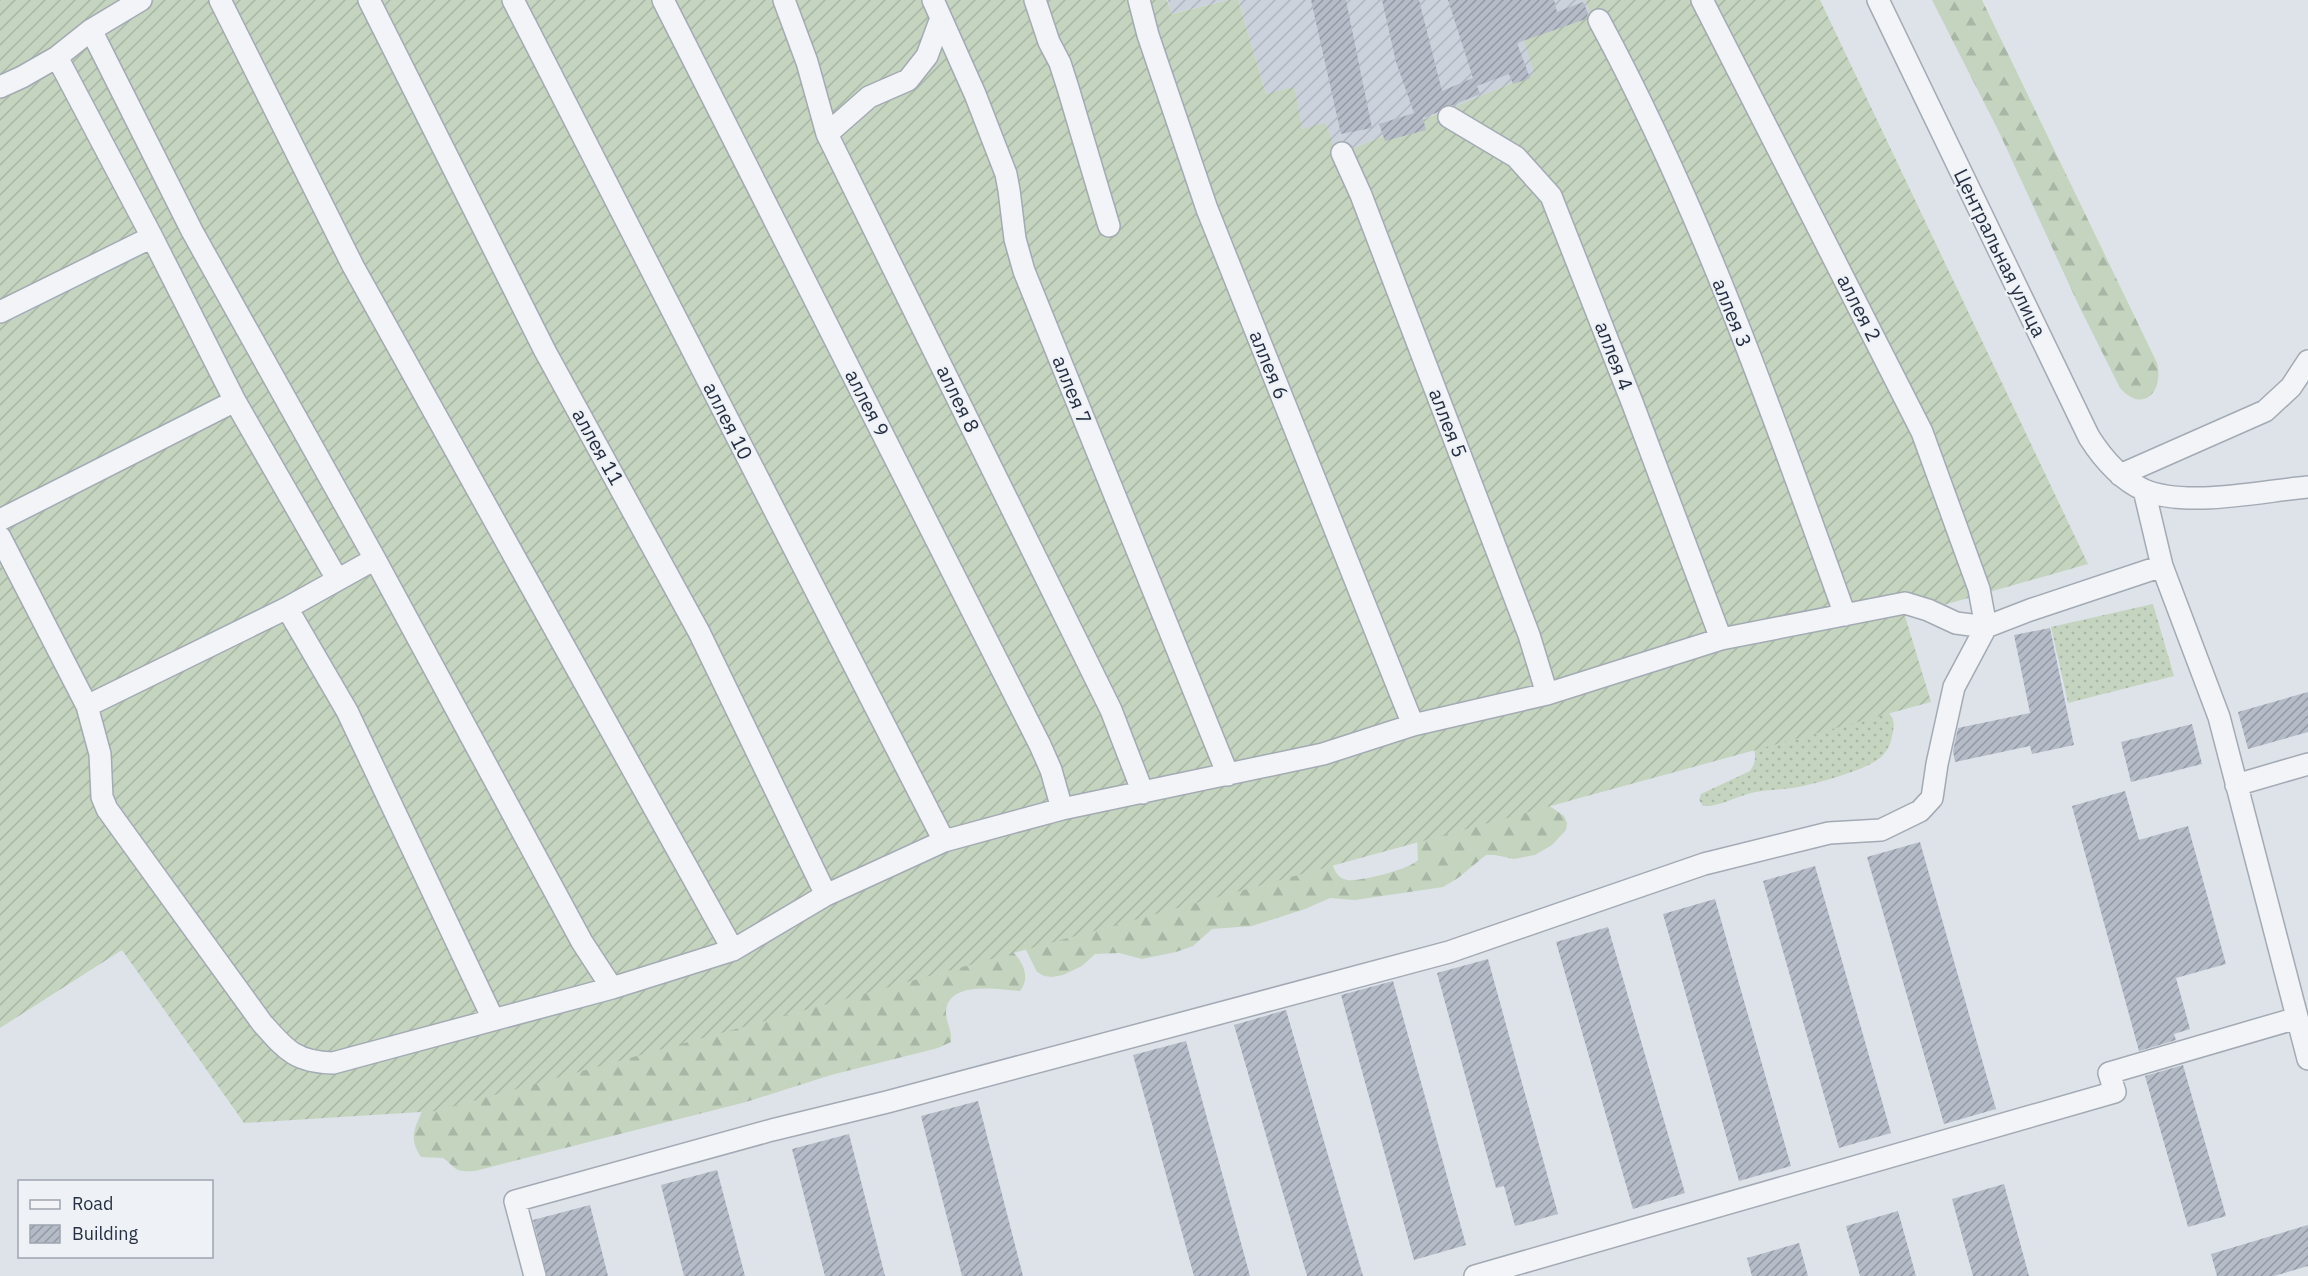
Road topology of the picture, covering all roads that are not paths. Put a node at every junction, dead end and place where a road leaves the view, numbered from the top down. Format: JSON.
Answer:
{"nodes":[{"id":1,"x":141,"y":0,"type":"edge"},
{"id":2,"x":220,"y":0,"type":"edge"},
{"id":3,"x":369,"y":0,"type":"edge"},
{"id":4,"x":513,"y":0,"type":"edge"},
{"id":5,"x":663,"y":0,"type":"edge"},
{"id":6,"x":784,"y":0,"type":"edge"},
{"id":7,"x":1035,"y":0,"type":"edge"},
{"id":8,"x":1139,"y":0,"type":"edge"},
{"id":9,"x":1702,"y":0,"type":"edge"},
{"id":10,"x":1878,"y":0,"type":"edge"},
{"id":11,"x":937,"y":9,"type":"edge"},
{"id":12,"x":1599,"y":20,"type":"dead end"},
{"id":13,"x":91,"y":30,"type":"junction"},
{"id":14,"x":57,"y":57,"type":"junction"},
{"id":15,"x":0,"y":87,"type":"edge"},
{"id":16,"x":1449,"y":117,"type":"dead end"},
{"id":17,"x":827,"y":134,"type":"junction"},
{"id":18,"x":1342,"y":153,"type":"dead end"},
{"id":19,"x":1109,"y":226,"type":"dead end"},
{"id":20,"x":152,"y":237,"type":"junction"},
{"id":21,"x":0,"y":312,"type":"edge"},
{"id":22,"x":2308,"y":361,"type":"edge"},
{"id":23,"x":235,"y":401,"type":"junction"},
{"id":24,"x":2120,"y":475,"type":"junction"},
{"id":25,"x":2308,"y":487,"type":"edge"},
{"id":26,"x":2144,"y":490,"type":"junction"},
{"id":27,"x":0,"y":520,"type":"edge"},
{"id":28,"x":0,"y":537,"type":"edge"},
{"id":29,"x":375,"y":559,"type":"junction"},
{"id":30,"x":2162,"y":566,"type":"junction"},
{"id":31,"x":337,"y":579,"type":"junction"},
{"id":32,"x":287,"y":608,"type":"junction"},
{"id":33,"x":1845,"y":615,"type":"junction"},
{"id":34,"x":1986,"y":627,"type":"junction"},
{"id":35,"x":1720,"y":639,"type":"junction"},
{"id":36,"x":1547,"y":694,"type":"junction"},
{"id":37,"x":87,"y":706,"type":"junction"},
{"id":38,"x":1413,"y":725,"type":"junction"},
{"id":39,"x":2308,"y":764,"type":"edge"},
{"id":40,"x":1228,"y":775,"type":"junction"},
{"id":41,"x":2236,"y":785,"type":"junction"},
{"id":42,"x":1143,"y":793,"type":"junction"},
{"id":43,"x":1062,"y":809,"type":"junction"},
{"id":44,"x":944,"y":841,"type":"junction"},
{"id":45,"x":826,"y":895,"type":"junction"},
{"id":46,"x":733,"y":950,"type":"junction"},
{"id":47,"x":612,"y":988,"type":"junction"},
{"id":48,"x":2297,"y":1018,"type":"junction"},
{"id":49,"x":493,"y":1019,"type":"junction"},
{"id":50,"x":2307,"y":1053,"type":"edge"},
{"id":51,"x":535,"y":1276,"type":"edge"},
{"id":52,"x":1475,"y":1276,"type":"edge"}],
"edges":[{"from":1,"to":13,"type":"street"},
{"from":2,"to":46,"type":"street"},
{"from":3,"to":45,"type":"street","name":"аллея 11"},
{"from":4,"to":44,"type":"street","name":"аллея 10"},
{"from":5,"to":43,"type":"street","name":"аллея 9"},
{"from":6,"to":17,"type":"street","name":"аллея 8"},
{"from":7,"to":19,"type":"street"},
{"from":8,"to":38,"type":"street","name":"аллея 6"},
{"from":9,"to":34,"type":"street","name":"аллея 2"},
{"from":10,"to":24,"type":"street","name":"Центральная улица"},
{"from":11,"to":17,"type":"street"},
{"from":11,"to":40,"type":"street","name":"аллея 7"},
{"from":12,"to":33,"type":"street","name":"аллея 3"},
{"from":13,"to":14,"type":"street"},
{"from":13,"to":29,"type":"street"},
{"from":14,"to":15,"type":"street"},
{"from":14,"to":20,"type":"street"},
{"from":16,"to":35,"type":"street","name":"аллея 4"},
{"from":17,"to":42,"type":"street","name":"аллея 8"},
{"from":18,"to":36,"type":"street","name":"аллея 5"},
{"from":20,"to":21,"type":"street"},
{"from":20,"to":23,"type":"street"},
{"from":22,"to":24,"type":"street"},
{"from":23,"to":27,"type":"street"},
{"from":23,"to":31,"type":"street"},
{"from":24,"to":26,"type":"street","name":"Центральная улица"},
{"from":25,"to":26,"type":"street","name":"Центральная улица"},
{"from":26,"to":30,"type":"street"},
{"from":28,"to":37,"type":"street"},
{"from":29,"to":31,"type":"street"},
{"from":29,"to":47,"type":"street"},
{"from":30,"to":34,"type":"street"},
{"from":30,"to":41,"type":"street"},
{"from":31,"to":32,"type":"street"},
{"from":32,"to":37,"type":"street"},
{"from":32,"to":49,"type":"street"},
{"from":33,"to":34,"type":"street"},
{"from":33,"to":35,"type":"street"},
{"from":34,"to":51,"type":"street"},
{"from":35,"to":36,"type":"street"},
{"from":36,"to":38,"type":"street"},
{"from":37,"to":49,"type":"street"},
{"from":38,"to":40,"type":"street"},
{"from":39,"to":41,"type":"street"},
{"from":40,"to":42,"type":"street"},
{"from":41,"to":48,"type":"street"},
{"from":42,"to":43,"type":"street"},
{"from":43,"to":44,"type":"street"},
{"from":44,"to":45,"type":"street"},
{"from":45,"to":46,"type":"street"},
{"from":46,"to":47,"type":"street"},
{"from":47,"to":49,"type":"street"},
{"from":48,"to":50,"type":"street"},
{"from":48,"to":52,"type":"street"}]}
